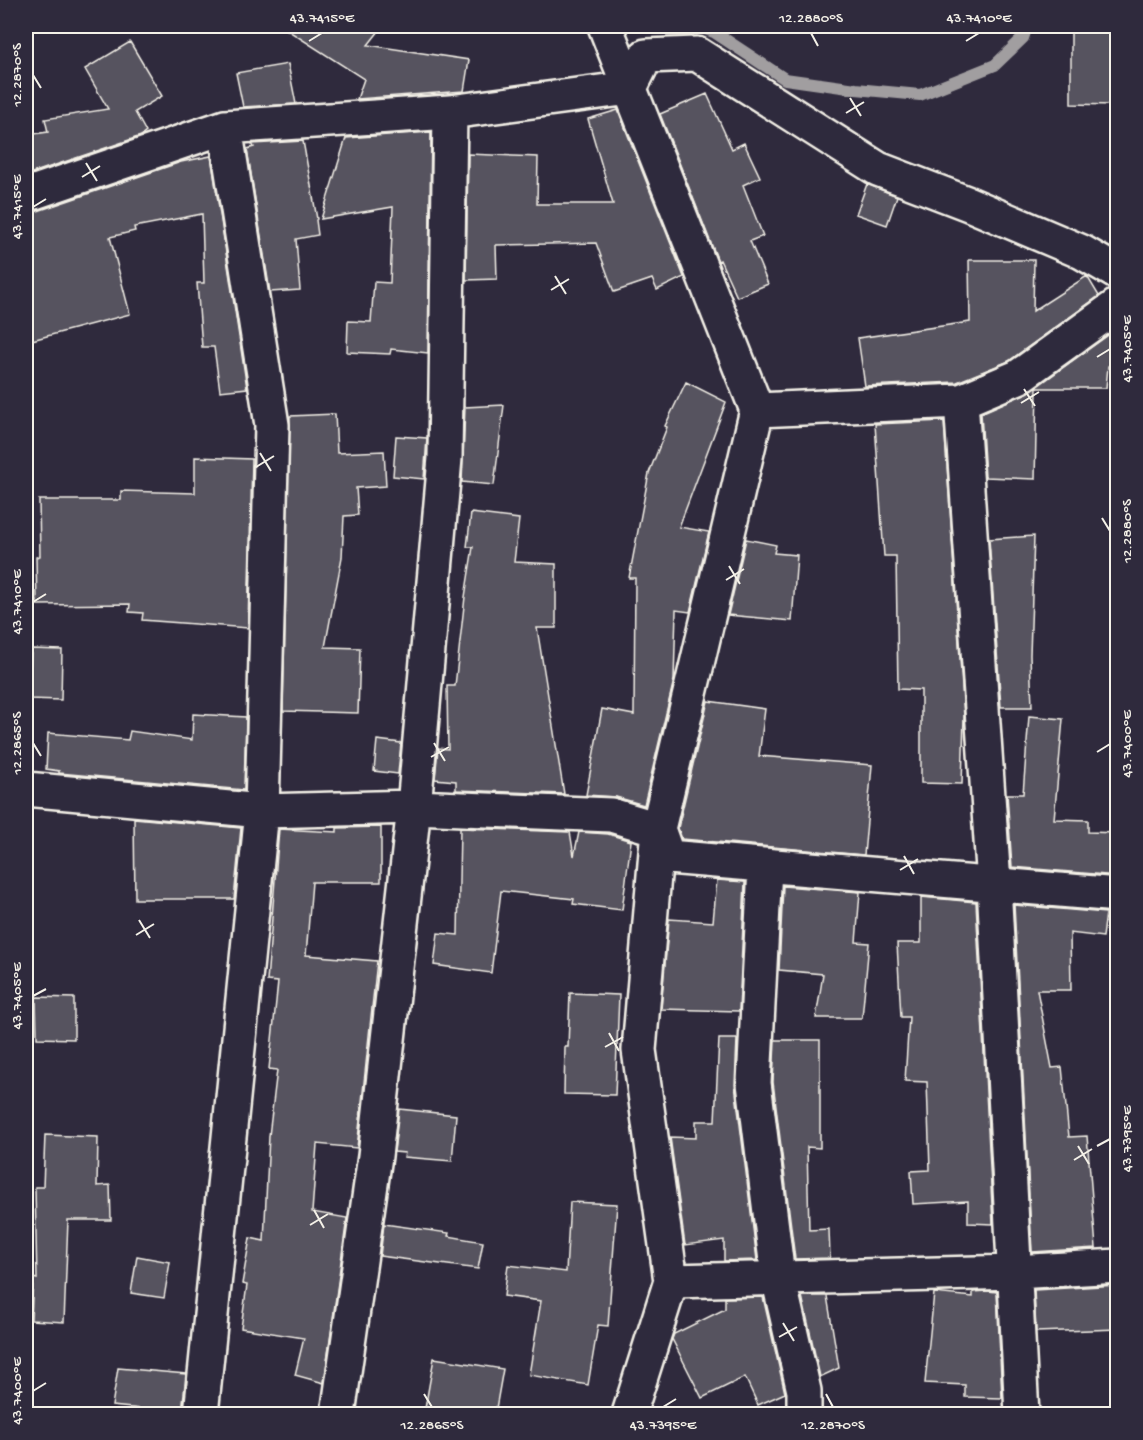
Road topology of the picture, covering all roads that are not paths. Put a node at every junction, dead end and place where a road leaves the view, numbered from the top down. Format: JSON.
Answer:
{"nodes":[{"id":1,"x":606,"y":26,"type":"edge"},
{"id":2,"x":630,"y":88,"type":"junction"},
{"id":3,"x":450,"y":112,"type":"junction"},
{"id":4,"x":225,"y":126,"type":"junction"},
{"id":5,"x":26,"y":195,"type":"edge"},
{"id":6,"x":1118,"y":273,"type":"edge"},
{"id":7,"x":1118,"y":305,"type":"edge"},
{"id":8,"x":961,"y":401,"type":"junction"},
{"id":9,"x":757,"y":410,"type":"junction"},
{"id":10,"x":26,"y":789,"type":"edge"},
{"id":11,"x":414,"y":807,"type":"junction"},
{"id":12,"x":262,"y":811,"type":"junction"},
{"id":13,"x":658,"y":829,"type":"junction"},
{"id":14,"x":765,"y":867,"type":"junction"},
{"id":15,"x":994,"y":884,"type":"junction"},
{"id":16,"x":1118,"y":895,"type":"edge"},
{"id":17,"x":1118,"y":1266,"type":"edge"},
{"id":18,"x":1015,"y":1272,"type":"junction"},
{"id":19,"x":778,"y":1277,"type":"junction"},
{"id":20,"x":672,"y":1281,"type":"junction"},
{"id":21,"x":201,"y":1414,"type":"edge"},
{"id":22,"x":338,"y":1414,"type":"edge"},
{"id":23,"x":629,"y":1414,"type":"edge"},
{"id":24,"x":804,"y":1414,"type":"edge"},
{"id":25,"x":1022,"y":1414,"type":"edge"}],
"edges":[{"from":1,"to":2,"type":"street"},
{"from":2,"to":3,"type":"street"},
{"from":2,"to":6,"type":"street"},
{"from":2,"to":9,"type":"street"},
{"from":3,"to":4,"type":"street"},
{"from":3,"to":11,"type":"street"},
{"from":4,"to":5,"type":"street"},
{"from":4,"to":12,"type":"street"},
{"from":7,"to":8,"type":"street"},
{"from":8,"to":9,"type":"street"},
{"from":8,"to":15,"type":"street"},
{"from":9,"to":13,"type":"street"},
{"from":10,"to":12,"type":"street"},
{"from":11,"to":12,"type":"street"},
{"from":11,"to":13,"type":"street"},
{"from":11,"to":22,"type":"street"},
{"from":12,"to":21,"type":"street"},
{"from":13,"to":14,"type":"street"},
{"from":13,"to":20,"type":"street"},
{"from":14,"to":15,"type":"street"},
{"from":14,"to":19,"type":"street"},
{"from":15,"to":16,"type":"street"},
{"from":15,"to":18,"type":"street"},
{"from":17,"to":18,"type":"street"},
{"from":18,"to":19,"type":"street"},
{"from":18,"to":25,"type":"street"},
{"from":19,"to":20,"type":"street"},
{"from":19,"to":24,"type":"street"},
{"from":20,"to":23,"type":"street"}]}
